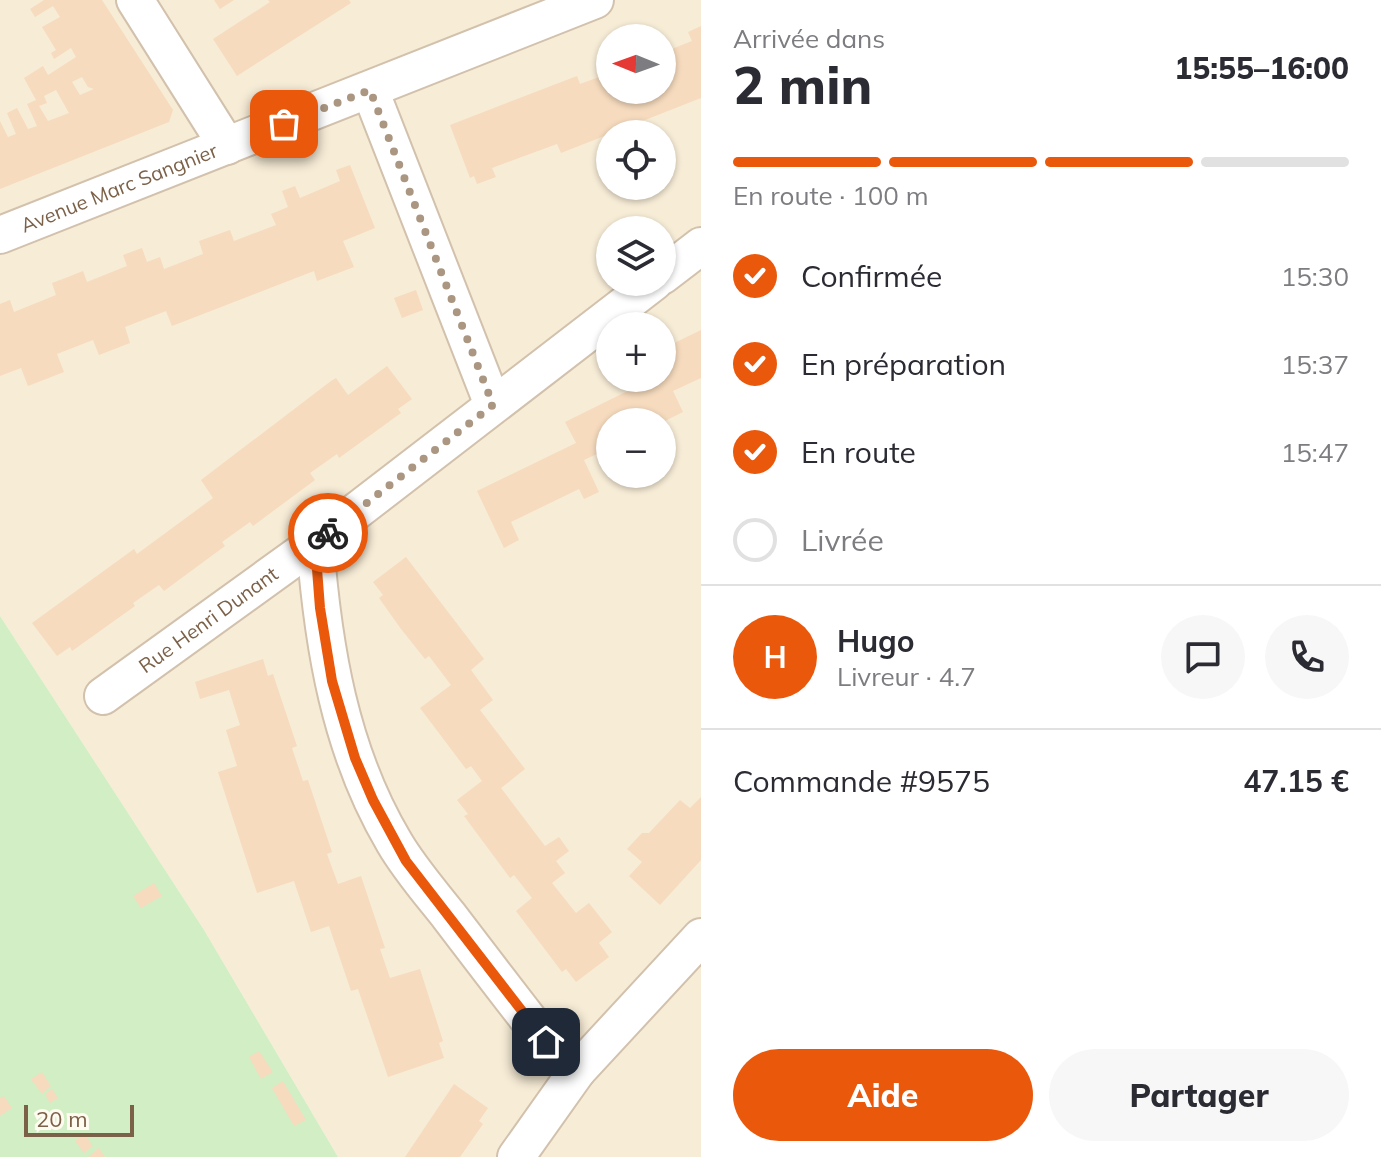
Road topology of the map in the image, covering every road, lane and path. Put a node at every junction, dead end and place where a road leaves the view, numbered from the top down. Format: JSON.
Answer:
{"nodes":[{"id":1,"x":135,"y":0,"type":"edge"},
{"id":2,"x":595,"y":0,"type":"edge"},
{"id":3,"x":547,"y":8,"type":"edge"},
{"id":4,"x":370,"y":90,"type":"junction"},
{"id":5,"x":227,"y":146,"type":"junction"},
{"id":6,"x":0,"y":235,"type":"edge"},
{"id":7,"x":701,"y":246,"type":"edge"},
{"id":8,"x":676,"y":265,"type":"edge"},
{"id":9,"x":636,"y":296,"type":"edge"},
{"id":10,"x":493,"y":405,"type":"junction"},
{"id":11,"x":315,"y":543,"type":"junction"},
{"id":12,"x":103,"y":696,"type":"dead end"},
{"id":13,"x":701,"y":937,"type":"edge"},
{"id":14,"x":577,"y":1071,"type":"junction"},
{"id":15,"x":516,"y":1157,"type":"edge"}],
"edges":[{"from":1,"to":5,"type":"street"},
{"from":2,"to":3,"type":"street","name":"Avenue Marc Sangnier"},
{"from":3,"to":4,"type":"street","name":"Avenue Marc Sangnier"},
{"from":4,"to":5,"type":"street","name":"Avenue Marc Sangnier"},
{"from":4,"to":10,"type":"street"},
{"from":5,"to":6,"type":"street","name":"Avenue Marc Sangnier"},
{"from":7,"to":8,"type":"street"},
{"from":9,"to":10,"type":"street","name":"Rue Henri Dunant"},
{"from":10,"to":11,"type":"street","name":"Rue Henri Dunant"},
{"from":11,"to":12,"type":"street","name":"Rue Henri Dunant"},
{"from":11,"to":14,"type":"street"},
{"from":13,"to":14,"type":"street"},
{"from":14,"to":15,"type":"street"}]}
